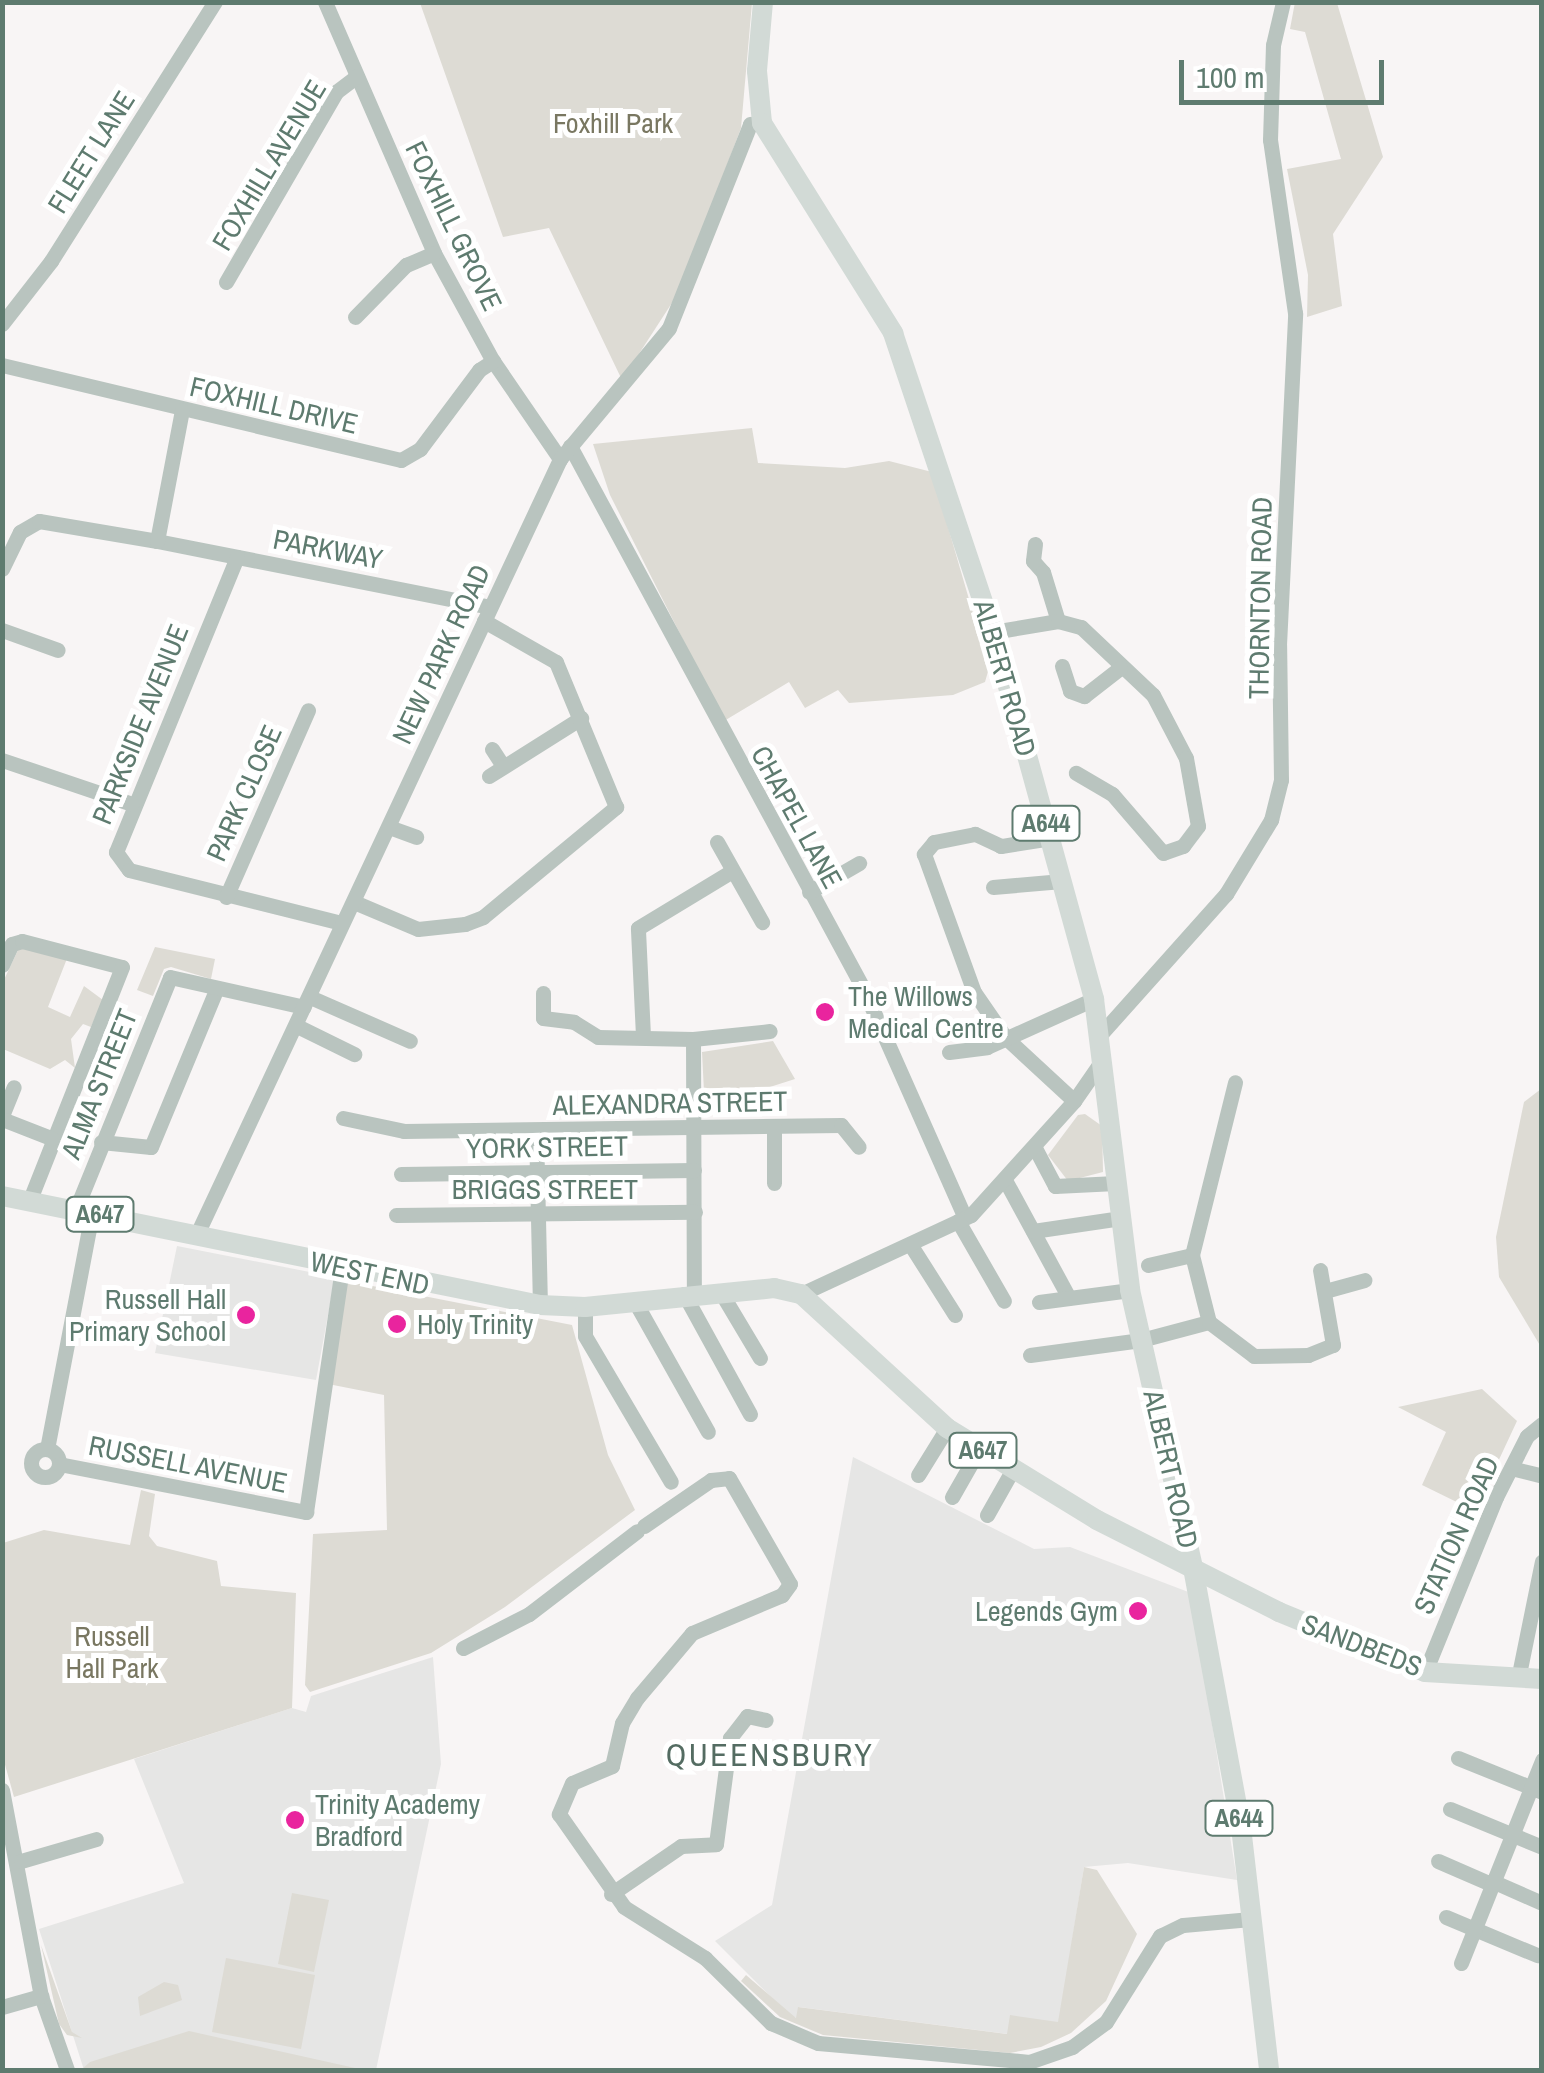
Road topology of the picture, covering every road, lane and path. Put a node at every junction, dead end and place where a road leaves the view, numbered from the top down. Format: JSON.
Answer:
{"nodes":[{"id":1,"x":215,"y":2,"type":"edge"},
{"id":2,"x":325,"y":2,"type":"edge"},
{"id":3,"x":763,"y":2,"type":"edge"},
{"id":4,"x":1282,"y":2,"type":"edge"},
{"id":5,"x":357,"y":76,"type":"junction"},
{"id":6,"x":762,"y":123,"type":"junction"},
{"id":7,"x":434,"y":253,"type":"junction"},
{"id":8,"x":226,"y":282,"type":"dead end"},
{"id":9,"x":355,"y":317,"type":"dead end"},
{"id":10,"x":2,"y":324,"type":"edge"},
{"id":11,"x":493,"y":361,"type":"junction"},
{"id":12,"x":2,"y":365,"type":"edge"},
{"id":13,"x":182,"y":410,"type":"junction"},
{"id":14,"x":565,"y":452,"type":"junction"},
{"id":15,"x":157,"y":541,"type":"junction"},
{"id":16,"x":1035,"y":544,"type":"dead end"},
{"id":17,"x":237,"y":557,"type":"junction"},
{"id":18,"x":2,"y":569,"type":"edge"},
{"id":19,"x":486,"y":614,"type":"junction"},
{"id":20,"x":1058,"y":621,"type":"junction"},
{"id":21,"x":2,"y":630,"type":"edge"},
{"id":22,"x":993,"y":632,"type":"junction"},
{"id":23,"x":58,"y":650,"type":"dead end"},
{"id":24,"x":1062,"y":666,"type":"dead end"},
{"id":25,"x":1120,"y":668,"type":"junction"},
{"id":26,"x":308,"y":710,"type":"dead end"},
{"id":27,"x":582,"y":718,"type":"junction"},
{"id":28,"x":492,"y":749,"type":"dead end"},
{"id":29,"x":5,"y":767,"type":"edge"},
{"id":30,"x":1076,"y":773,"type":"dead end"},
{"id":31,"x":132,"y":804,"type":"junction"},
{"id":32,"x":389,"y":827,"type":"junction"},
{"id":33,"x":416,"y":837,"type":"dead end"},
{"id":34,"x":1052,"y":838,"type":"junction"},
{"id":35,"x":717,"y":842,"type":"dead end"},
{"id":36,"x":860,"y":863,"type":"dead end"},
{"id":37,"x":732,"y":871,"type":"junction"},
{"id":38,"x":1062,"y":882,"type":"junction"},
{"id":39,"x":993,"y":887,"type":"dead end"},
{"id":40,"x":810,"y":892,"type":"junction"},
{"id":41,"x":226,"y":897,"type":"junction"},
{"id":42,"x":354,"y":902,"type":"junction"},
{"id":43,"x":762,"y":922,"type":"dead end"},
{"id":44,"x":342,"y":924,"type":"junction"},
{"id":45,"x":2,"y":966,"type":"edge"},
{"id":46,"x":217,"y":988,"type":"junction"},
{"id":47,"x":543,"y":992,"type":"dead end"},
{"id":48,"x":1094,"y":999,"type":"junction"},
{"id":49,"x":307,"y":1002,"type":"junction"},
{"id":50,"x":297,"y":1026,"type":"junction"},
{"id":51,"x":770,"y":1031,"type":"dead end"},
{"id":52,"x":643,"y":1036,"type":"junction"},
{"id":53,"x":1099,"y":1036,"type":"junction"},
{"id":54,"x":1005,"y":1037,"type":"junction"},
{"id":55,"x":692,"y":1039,"type":"junction"},
{"id":56,"x":410,"y":1040,"type":"dead end"},
{"id":57,"x":949,"y":1052,"type":"dead end"},
{"id":58,"x":354,"y":1054,"type":"dead end"},
{"id":59,"x":1101,"y":1062,"type":"junction"},
{"id":60,"x":1234,"y":1082,"type":"dead end"},
{"id":61,"x":14,"y":1086,"type":"dead end"},
{"id":62,"x":1074,"y":1101,"type":"junction"},
{"id":63,"x":2,"y":1118,"type":"edge"},
{"id":64,"x":342,"y":1118,"type":"dead end"},
{"id":65,"x":774,"y":1126,"type":"junction"},
{"id":66,"x":694,"y":1127,"type":"junction"},
{"id":67,"x":536,"y":1130,"type":"junction"},
{"id":68,"x":50,"y":1138,"type":"junction"},
{"id":69,"x":101,"y":1142,"type":"junction"},
{"id":70,"x":858,"y":1147,"type":"dead end"},
{"id":71,"x":1035,"y":1148,"type":"junction"},
{"id":72,"x":694,"y":1170,"type":"junction"},
{"id":73,"x":537,"y":1172,"type":"junction"},
{"id":74,"x":401,"y":1174,"type":"dead end"},
{"id":75,"x":1005,"y":1180,"type":"junction"},
{"id":76,"x":774,"y":1182,"type":"dead end"},
{"id":77,"x":1116,"y":1183,"type":"junction"},
{"id":78,"x":2,"y":1196,"type":"edge"},
{"id":79,"x":29,"y":1202,"type":"junction"},
{"id":80,"x":84,"y":1211,"type":"junction"},
{"id":81,"x":695,"y":1212,"type":"junction"},
{"id":82,"x":396,"y":1214,"type":"dead end"},
{"id":83,"x":538,"y":1214,"type":"junction"},
{"id":84,"x":1121,"y":1218,"type":"junction"},
{"id":85,"x":961,"y":1220,"type":"junction"},
{"id":86,"x":1033,"y":1231,"type":"junction"},
{"id":87,"x":197,"y":1234,"type":"junction"},
{"id":88,"x":910,"y":1244,"type":"junction"},
{"id":89,"x":1192,"y":1255,"type":"junction"},
{"id":90,"x":1148,"y":1266,"type":"dead end"},
{"id":91,"x":342,"y":1267,"type":"junction"},
{"id":92,"x":1320,"y":1270,"type":"dead end"},
{"id":93,"x":1365,"y":1280,"type":"dead end"},
{"id":94,"x":1130,"y":1290,"type":"junction"},
{"id":95,"x":720,"y":1291,"type":"junction"},
{"id":96,"x":1324,"y":1291,"type":"junction"},
{"id":97,"x":689,"y":1294,"type":"junction"},
{"id":98,"x":801,"y":1294,"type":"junction"},
{"id":99,"x":1069,"y":1298,"type":"junction"},
{"id":100,"x":634,"y":1300,"type":"junction"},
{"id":101,"x":1004,"y":1300,"type":"dead end"},
{"id":102,"x":1040,"y":1302,"type":"dead end"},
{"id":103,"x":540,"y":1305,"type":"junction"},
{"id":104,"x":585,"y":1307,"type":"junction"},
{"id":105,"x":955,"y":1315,"type":"dead end"},
{"id":106,"x":1209,"y":1322,"type":"junction"},
{"id":107,"x":1142,"y":1340,"type":"junction"},
{"id":108,"x":1030,"y":1355,"type":"dead end"},
{"id":109,"x":760,"y":1358,"type":"dead end"},
{"id":110,"x":750,"y":1414,"type":"dead end"},
{"id":111,"x":1542,"y":1424,"type":"edge"},
{"id":112,"x":947,"y":1428,"type":"junction"},
{"id":113,"x":708,"y":1432,"type":"dead end"},
{"id":114,"x":980,"y":1448,"type":"junction"},
{"id":115,"x":47,"y":1449,"type":"junction"},
{"id":116,"x":59,"y":1464,"type":"junction"},
{"id":117,"x":1511,"y":1468,"type":"junction"},
{"id":118,"x":1013,"y":1469,"type":"junction"},
{"id":119,"x":918,"y":1474,"type":"dead end"},
{"id":120,"x":1542,"y":1476,"type":"edge"},
{"id":121,"x":671,"y":1482,"type":"dead end"},
{"id":122,"x":952,"y":1496,"type":"dead end"},
{"id":123,"x":987,"y":1515,"type":"dead end"},
{"id":124,"x":1542,"y":1561,"type":"edge"},
{"id":125,"x":1193,"y":1568,"type":"junction"},
{"id":126,"x":463,"y":1648,"type":"dead end"},
{"id":127,"x":1425,"y":1672,"type":"junction"},
{"id":128,"x":1518,"y":1679,"type":"junction"},
{"id":129,"x":1542,"y":1679,"type":"edge"},
{"id":130,"x":740,"y":1700,"type":"dead end"},
{"id":131,"x":747,"y":1716,"type":"junction"},
{"id":132,"x":766,"y":1720,"type":"dead end"},
{"id":133,"x":1458,"y":1758,"type":"dead end"},
{"id":134,"x":1542,"y":1760,"type":"edge"},
{"id":135,"x":2,"y":1790,"type":"edge"},
{"id":136,"x":1536,"y":1790,"type":"edge"},
{"id":137,"x":1450,"y":1809,"type":"dead end"},
{"id":138,"x":1512,"y":1835,"type":"junction"},
{"id":139,"x":96,"y":1839,"type":"dead end"},
{"id":140,"x":1542,"y":1846,"type":"edge"},
{"id":141,"x":21,"y":1861,"type":"junction"},
{"id":142,"x":1438,"y":1861,"type":"dead end"},
{"id":143,"x":1492,"y":1883,"type":"junction"},
{"id":144,"x":611,"y":1894,"type":"junction"},
{"id":145,"x":1542,"y":1903,"type":"edge"},
{"id":146,"x":1446,"y":1918,"type":"dead end"},
{"id":147,"x":1251,"y":1919,"type":"junction"},
{"id":148,"x":1474,"y":1929,"type":"junction"},
{"id":149,"x":1537,"y":1954,"type":"dead end"},
{"id":150,"x":1461,"y":1963,"type":"dead end"},
{"id":151,"x":41,"y":1996,"type":"junction"},
{"id":152,"x":2,"y":2007,"type":"edge"},
{"id":153,"x":67,"y":2070,"type":"edge"},
{"id":154,"x":1268,"y":2070,"type":"edge"}],
"edges":[{"from":1,"to":10,"type":"street","name":"FLEET LANE"},
{"from":2,"to":5,"type":"street","name":"FOXHILL GROVE"},
{"from":3,"to":6,"type":"main road","number":"A644"},
{"from":4,"to":53,"type":"street","name":"THORNTON ROAD"},
{"from":5,"to":7,"type":"street","name":"FOXHILL GROVE"},
{"from":5,"to":8,"type":"street","name":"FOXHILL AVENUE"},
{"from":6,"to":14,"type":"street","name":"NEW PARK ROAD"},
{"from":6,"to":22,"type":"main road","name":"ALBERT ROAD","number":"A644"},
{"from":7,"to":9,"type":"street"},
{"from":7,"to":11,"type":"street","name":"FOXHILL GROVE"},
{"from":11,"to":13,"type":"street","name":"FOXHILL DRIVE"},
{"from":11,"to":14,"type":"street","name":"FOXHILL GROVE"},
{"from":12,"to":13,"type":"street","name":"FOXHILL DRIVE"},
{"from":13,"to":15,"type":"street"},
{"from":14,"to":19,"type":"street","name":"NEW PARK ROAD"},
{"from":14,"to":40,"type":"street","name":"CHAPEL LANE"},
{"from":15,"to":17,"type":"street","name":"PARKWAY"},
{"from":15,"to":18,"type":"street","name":"PARKWAY"},
{"from":16,"to":20,"type":"street"},
{"from":17,"to":19,"type":"street","name":"PARKWAY"},
{"from":17,"to":31,"type":"street","name":"PARKSIDE AVENUE"},
{"from":19,"to":27,"type":"street","name":"PARKWAY"},
{"from":19,"to":32,"type":"street","name":"NEW PARK ROAD"},
{"from":20,"to":22,"type":"street"},
{"from":20,"to":25,"type":"street"},
{"from":21,"to":23,"type":"street"},
{"from":22,"to":34,"type":"main road","name":"ALBERT ROAD","number":"A644"},
{"from":24,"to":25,"type":"street"},
{"from":25,"to":30,"type":"street"},
{"from":26,"to":41,"type":"street","name":"PARK CLOSE"},
{"from":27,"to":28,"type":"street"},
{"from":27,"to":42,"type":"street","name":"PARKWAY"},
{"from":29,"to":31,"type":"street"},
{"from":31,"to":41,"type":"street","name":"PARKSIDE AVENUE"},
{"from":32,"to":33,"type":"street"},
{"from":32,"to":42,"type":"street","name":"NEW PARK ROAD"},
{"from":34,"to":38,"type":"main road","name":"ALBERT ROAD","number":"A644"},
{"from":34,"to":54,"type":"street"},
{"from":35,"to":37,"type":"street"},
{"from":36,"to":40,"type":"street"},
{"from":37,"to":43,"type":"street"},
{"from":37,"to":52,"type":"street"},
{"from":38,"to":39,"type":"street"},
{"from":38,"to":48,"type":"main road","name":"ALBERT ROAD","number":"A644"},
{"from":40,"to":85,"type":"street","name":"CHAPEL LANE"},
{"from":41,"to":44,"type":"street","name":"PARKSIDE AVENUE"},
{"from":42,"to":44,"type":"street","name":"NEW PARK ROAD"},
{"from":44,"to":49,"type":"street","name":"NEW PARK ROAD"},
{"from":45,"to":68,"type":"street"},
{"from":46,"to":49,"type":"street"},
{"from":46,"to":69,"type":"street"},
{"from":46,"to":69,"type":"street","name":"ALMA STREET"},
{"from":47,"to":52,"type":"street"},
{"from":48,"to":53,"type":"main road","name":"ALBERT ROAD","number":"A644"},
{"from":48,"to":54,"type":"street"},
{"from":49,"to":50,"type":"street","name":"NEW PARK ROAD"},
{"from":49,"to":56,"type":"street"},
{"from":50,"to":58,"type":"street"},
{"from":50,"to":87,"type":"street","name":"NEW PARK ROAD"},
{"from":51,"to":55,"type":"street"},
{"from":52,"to":55,"type":"street"},
{"from":53,"to":59,"type":"main road","name":"ALBERT ROAD","number":"A644"},
{"from":54,"to":57,"type":"street"},
{"from":54,"to":62,"type":"street"},
{"from":55,"to":66,"type":"street"},
{"from":59,"to":62,"type":"street"},
{"from":59,"to":77,"type":"main road","name":"ALBERT ROAD","number":"A644"},
{"from":60,"to":89,"type":"street"},
{"from":61,"to":63,"type":"street"},
{"from":62,"to":71,"type":"street"},
{"from":63,"to":68,"type":"street"},
{"from":64,"to":67,"type":"street","name":"ALEXANDRA STREET"},
{"from":65,"to":66,"type":"street","name":"ALEXANDRA STREET"},
{"from":65,"to":70,"type":"street","name":"ALEXANDRA STREET"},
{"from":65,"to":76,"type":"street"},
{"from":66,"to":67,"type":"street","name":"ALEXANDRA STREET"},
{"from":66,"to":72,"type":"street"},
{"from":67,"to":73,"type":"street"},
{"from":68,"to":79,"type":"street"},
{"from":69,"to":80,"type":"street","name":"ALMA STREET"},
{"from":71,"to":75,"type":"street"},
{"from":71,"to":77,"type":"street"},
{"from":72,"to":73,"type":"street","name":"YORK STREET"},
{"from":72,"to":81,"type":"street"},
{"from":73,"to":74,"type":"street","name":"YORK STREET"},
{"from":73,"to":83,"type":"street"},
{"from":75,"to":85,"type":"street"},
{"from":75,"to":86,"type":"street"},
{"from":77,"to":84,"type":"main road","name":"ALBERT ROAD","number":"A644"},
{"from":78,"to":79,"type":"main road","name":"WEST END","number":"A647"},
{"from":79,"to":80,"type":"main road","name":"WEST END","number":"A647"},
{"from":80,"to":87,"type":"main road","name":"WEST END","number":"A647"},
{"from":80,"to":115,"type":"street","name":"ALMA STREET"},
{"from":81,"to":83,"type":"street","name":"BRIGGS STREET"},
{"from":81,"to":97,"type":"street"},
{"from":82,"to":83,"type":"street","name":"BRIGGS STREET"},
{"from":83,"to":103,"type":"street"},
{"from":84,"to":86,"type":"street"},
{"from":84,"to":94,"type":"main road","name":"ALBERT ROAD","number":"A644"},
{"from":85,"to":88,"type":"street"},
{"from":85,"to":101,"type":"street","name":"CHAPEL LANE"},
{"from":86,"to":99,"type":"street"},
{"from":87,"to":91,"type":"main road","name":"WEST END","number":"A647"},
{"from":88,"to":98,"type":"street"},
{"from":88,"to":105,"type":"street"},
{"from":89,"to":90,"type":"street"},
{"from":89,"to":106,"type":"street"},
{"from":91,"to":103,"type":"main road","name":"WEST END","number":"A647"},
{"from":91,"to":116,"type":"street","name":"RUSSELL AVENUE"},
{"from":92,"to":96,"type":"street"},
{"from":93,"to":96,"type":"street"},
{"from":94,"to":99,"type":"street"},
{"from":94,"to":107,"type":"main road","name":"ALBERT ROAD","number":"A644"},
{"from":95,"to":97,"type":"main road","name":"WEST END","number":"A647"},
{"from":95,"to":98,"type":"main road","name":"WEST END","number":"A647"},
{"from":95,"to":109,"type":"street"},
{"from":96,"to":106,"type":"street"},
{"from":97,"to":100,"type":"main road","name":"WEST END","number":"A647"},
{"from":97,"to":110,"type":"street"},
{"from":98,"to":112,"type":"main road","number":"A647"},
{"from":99,"to":102,"type":"street"},
{"from":100,"to":104,"type":"main road","name":"WEST END","number":"A647"},
{"from":100,"to":113,"type":"street"},
{"from":103,"to":104,"type":"main road","name":"WEST END","number":"A647"},
{"from":104,"to":121,"type":"street"},
{"from":106,"to":107,"type":"street"},
{"from":107,"to":108,"type":"street"},
{"from":107,"to":125,"type":"main road","name":"ALBERT ROAD","number":"A644"},
{"from":111,"to":117,"type":"street","name":"STATION ROAD"},
{"from":112,"to":114,"type":"main road","number":"A647"},
{"from":112,"to":119,"type":"street"},
{"from":114,"to":118,"type":"main road","number":"A647"},
{"from":114,"to":122,"type":"street"},
{"from":115,"to":116,"type":"street"},
{"from":115,"to":116,"type":"street","name":"RUSSELL AVENUE"},
{"from":117,"to":120,"type":"street"},
{"from":117,"to":127,"type":"street","name":"STATION ROAD"},
{"from":118,"to":123,"type":"street"},
{"from":118,"to":125,"type":"main road","number":"A647"},
{"from":124,"to":128,"type":"street"},
{"from":125,"to":127,"type":"main road","name":"SANDBEDS","number":"A647"},
{"from":125,"to":147,"type":"main road","number":"A644"},
{"from":126,"to":144,"type":"street"},
{"from":127,"to":128,"type":"main road","name":"SANDBEDS","number":"A647"},
{"from":128,"to":129,"type":"main road","name":"SANDBEDS","number":"A647"},
{"from":130,"to":131,"type":"street"},
{"from":131,"to":132,"type":"street"},
{"from":131,"to":144,"type":"street"},
{"from":133,"to":136,"type":"street"},
{"from":134,"to":136,"type":"street"},
{"from":135,"to":141,"type":"street"},
{"from":136,"to":138,"type":"street"},
{"from":137,"to":138,"type":"street"},
{"from":138,"to":140,"type":"street"},
{"from":138,"to":143,"type":"street"},
{"from":139,"to":141,"type":"street"},
{"from":141,"to":151,"type":"street"},
{"from":142,"to":143,"type":"street"},
{"from":143,"to":145,"type":"street"},
{"from":143,"to":148,"type":"street"},
{"from":144,"to":147,"type":"street"},
{"from":146,"to":148,"type":"street"},
{"from":147,"to":154,"type":"main road","number":"A644"},
{"from":148,"to":149,"type":"street"},
{"from":148,"to":150,"type":"street"},
{"from":151,"to":152,"type":"street"},
{"from":151,"to":153,"type":"street"}]}
